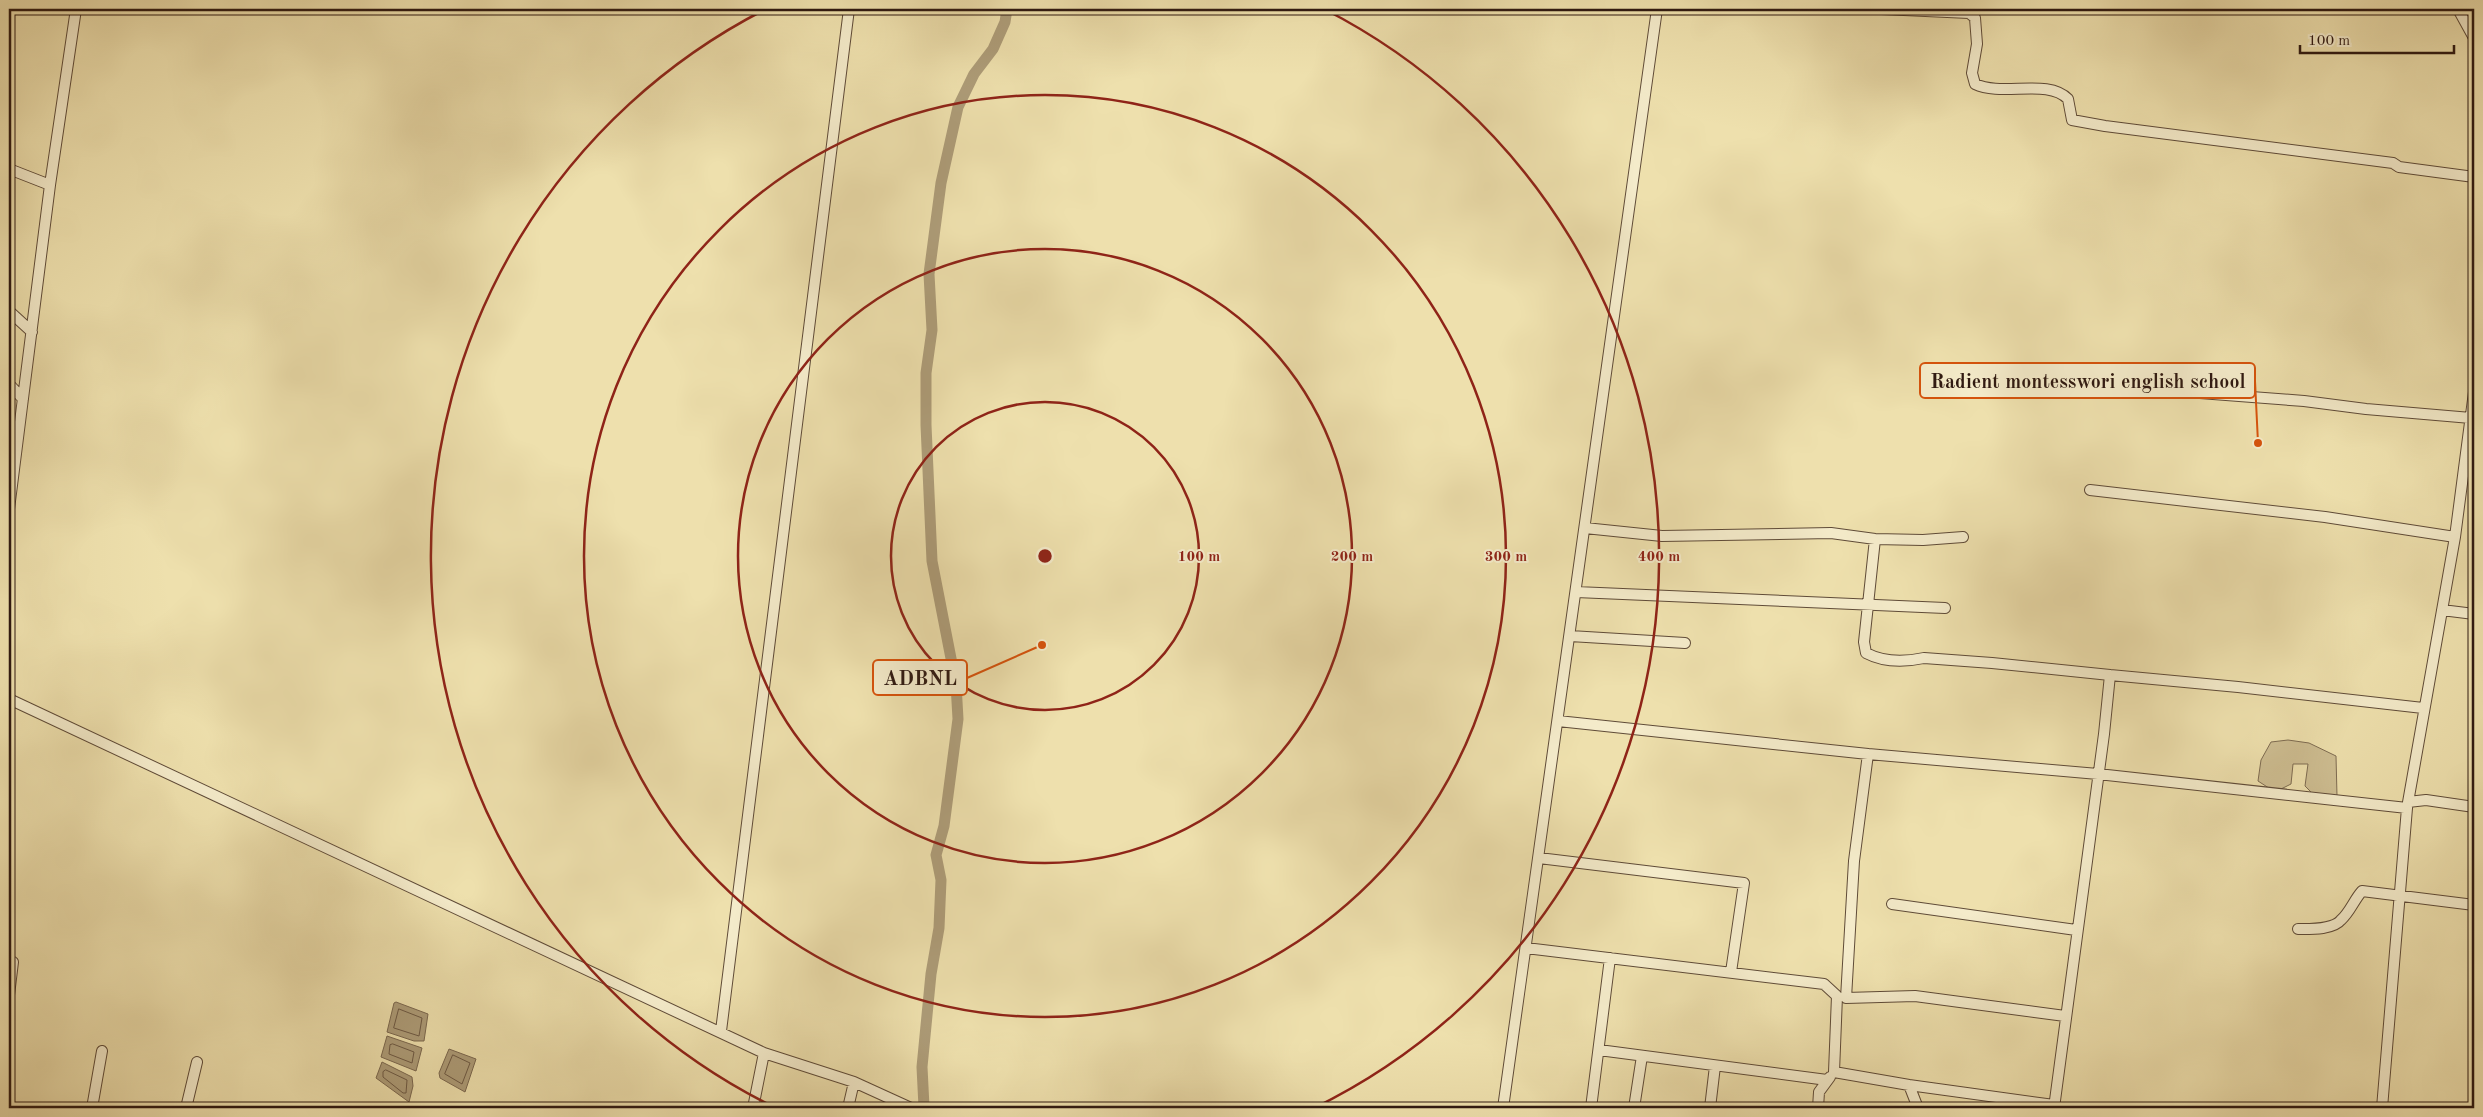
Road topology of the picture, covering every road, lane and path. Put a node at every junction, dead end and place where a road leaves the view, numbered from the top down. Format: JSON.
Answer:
{"nodes":[{"id":1,"x":76,"y":9,"type":"edge"},
{"id":2,"x":849,"y":9,"type":"edge"},
{"id":3,"x":1657,"y":9,"type":"edge"},
{"id":4,"x":1882,"y":9,"type":"edge"},
{"id":5,"x":2458,"y":9,"type":"edge"},
{"id":6,"x":2474,"y":38,"type":"edge"},
{"id":7,"x":9,"y":169,"type":"edge"},
{"id":8,"x":2474,"y":177,"type":"edge"},
{"id":9,"x":50,"y":185,"type":"junction"},
{"id":10,"x":9,"y":311,"type":"edge"},
{"id":11,"x":32,"y":332,"type":"junction"},
{"id":12,"x":2016,"y":379,"type":"dead end"},
{"id":13,"x":9,"y":384,"type":"edge"},
{"id":14,"x":2474,"y":392,"type":"edge"},
{"id":15,"x":23,"y":399,"type":"junction"},
{"id":16,"x":2471,"y":418,"type":"junction"},
{"id":17,"x":2090,"y":490,"type":"dead end"},
{"id":18,"x":9,"y":510,"type":"edge"},
{"id":19,"x":1585,"y":528,"type":"junction"},
{"id":20,"x":1963,"y":537,"type":"dead end"},
{"id":21,"x":2455,"y":537,"type":"junction"},
{"id":22,"x":1875,"y":539,"type":"junction"},
{"id":23,"x":1576,"y":592,"type":"junction"},
{"id":24,"x":1868,"y":604,"type":"junction"},
{"id":25,"x":1945,"y":608,"type":"dead end"},
{"id":26,"x":2442,"y":610,"type":"junction"},
{"id":27,"x":2474,"y":614,"type":"edge"},
{"id":28,"x":1570,"y":636,"type":"junction"},
{"id":29,"x":1685,"y":643,"type":"dead end"},
{"id":30,"x":2110,"y":675,"type":"junction"},
{"id":31,"x":9,"y":699,"type":"edge"},
{"id":32,"x":2424,"y":708,"type":"junction"},
{"id":33,"x":1558,"y":721,"type":"junction"},
{"id":34,"x":1868,"y":754,"type":"junction"},
{"id":35,"x":2098,"y":774,"type":"junction"},
{"id":36,"x":2408,"y":805,"type":"junction"},
{"id":37,"x":2474,"y":808,"type":"edge"},
{"id":38,"x":1539,"y":858,"type":"junction"},
{"id":39,"x":2401,"y":895,"type":"junction"},
{"id":40,"x":1892,"y":904,"type":"dead end"},
{"id":41,"x":2474,"y":905,"type":"edge"},
{"id":42,"x":2298,"y":929,"type":"dead end"},
{"id":43,"x":2076,"y":930,"type":"junction"},
{"id":44,"x":1526,"y":948,"type":"junction"},
{"id":45,"x":1610,"y":958,"type":"junction"},
{"id":46,"x":13,"y":962,"type":"dead end"},
{"id":47,"x":1731,"y":972,"type":"junction"},
{"id":48,"x":9,"y":995,"type":"edge"},
{"id":49,"x":1842,"y":997,"type":"junction"},
{"id":50,"x":2065,"y":1016,"type":"junction"},
{"id":51,"x":721,"y":1031,"type":"junction"},
{"id":52,"x":1598,"y":1050,"type":"junction"},
{"id":53,"x":102,"y":1052,"type":"dead end"},
{"id":54,"x":764,"y":1053,"type":"junction"},
{"id":55,"x":1642,"y":1056,"type":"junction"},
{"id":56,"x":197,"y":1062,"type":"dead end"},
{"id":57,"x":1715,"y":1066,"type":"junction"},
{"id":58,"x":1831,"y":1076,"type":"junction"},
{"id":59,"x":854,"y":1082,"type":"junction"},
{"id":60,"x":1909,"y":1085,"type":"junction"},
{"id":61,"x":2054,"y":1107,"type":"edge"},
{"id":62,"x":92,"y":1108,"type":"edge"},
{"id":63,"x":186,"y":1108,"type":"edge"},
{"id":64,"x":753,"y":1108,"type":"edge"},
{"id":65,"x":848,"y":1108,"type":"edge"},
{"id":66,"x":911,"y":1108,"type":"edge"},
{"id":67,"x":1503,"y":1108,"type":"edge"},
{"id":68,"x":1591,"y":1108,"type":"edge"},
{"id":69,"x":1634,"y":1108,"type":"edge"},
{"id":70,"x":1710,"y":1108,"type":"edge"},
{"id":71,"x":1818,"y":1108,"type":"edge"},
{"id":72,"x":1918,"y":1108,"type":"edge"},
{"id":73,"x":2382,"y":1108,"type":"edge"}],
"edges":[{"from":1,"to":9,"type":"street"},
{"from":2,"to":51,"type":"street"},
{"from":3,"to":19,"type":"street"},
{"from":4,"to":8,"type":"street"},
{"from":5,"to":6,"type":"street"},
{"from":7,"to":9,"type":"street"},
{"from":9,"to":11,"type":"street"},
{"from":10,"to":11,"type":"street"},
{"from":11,"to":15,"type":"street"},
{"from":12,"to":16,"type":"street"},
{"from":13,"to":15,"type":"street"},
{"from":14,"to":16,"type":"street"},
{"from":15,"to":18,"type":"street"},
{"from":16,"to":21,"type":"street"},
{"from":17,"to":21,"type":"street"},
{"from":19,"to":22,"type":"street"},
{"from":19,"to":23,"type":"street"},
{"from":20,"to":22,"type":"street"},
{"from":21,"to":26,"type":"street"},
{"from":22,"to":24,"type":"street"},
{"from":23,"to":24,"type":"street"},
{"from":23,"to":28,"type":"street"},
{"from":24,"to":25,"type":"street"},
{"from":24,"to":30,"type":"street"},
{"from":26,"to":27,"type":"street"},
{"from":26,"to":32,"type":"street"},
{"from":28,"to":29,"type":"street"},
{"from":28,"to":33,"type":"street"},
{"from":30,"to":32,"type":"street"},
{"from":30,"to":35,"type":"street"},
{"from":31,"to":51,"type":"street"},
{"from":32,"to":36,"type":"street"},
{"from":33,"to":34,"type":"street"},
{"from":33,"to":38,"type":"street"},
{"from":34,"to":35,"type":"street"},
{"from":34,"to":49,"type":"street"},
{"from":35,"to":36,"type":"street"},
{"from":35,"to":43,"type":"street"},
{"from":36,"to":37,"type":"street"},
{"from":36,"to":39,"type":"street"},
{"from":38,"to":44,"type":"street"},
{"from":38,"to":47,"type":"street"},
{"from":39,"to":41,"type":"street"},
{"from":39,"to":42,"type":"street"},
{"from":39,"to":73,"type":"street"},
{"from":40,"to":43,"type":"street"},
{"from":43,"to":50,"type":"street"},
{"from":44,"to":45,"type":"street"},
{"from":44,"to":67,"type":"street"},
{"from":45,"to":47,"type":"street"},
{"from":45,"to":52,"type":"street"},
{"from":46,"to":48,"type":"street"},
{"from":47,"to":49,"type":"street"},
{"from":49,"to":50,"type":"street"},
{"from":49,"to":58,"type":"street"},
{"from":50,"to":61,"type":"street"},
{"from":51,"to":54,"type":"street"},
{"from":52,"to":55,"type":"street"},
{"from":52,"to":68,"type":"street"},
{"from":53,"to":62,"type":"street"},
{"from":54,"to":59,"type":"street"},
{"from":54,"to":64,"type":"street"},
{"from":55,"to":57,"type":"street"},
{"from":55,"to":69,"type":"street"},
{"from":56,"to":63,"type":"street"},
{"from":57,"to":58,"type":"street"},
{"from":57,"to":70,"type":"street"},
{"from":58,"to":60,"type":"street"},
{"from":58,"to":71,"type":"street"},
{"from":59,"to":65,"type":"street"},
{"from":59,"to":66,"type":"street"},
{"from":60,"to":61,"type":"street"},
{"from":60,"to":72,"type":"street"}]}
